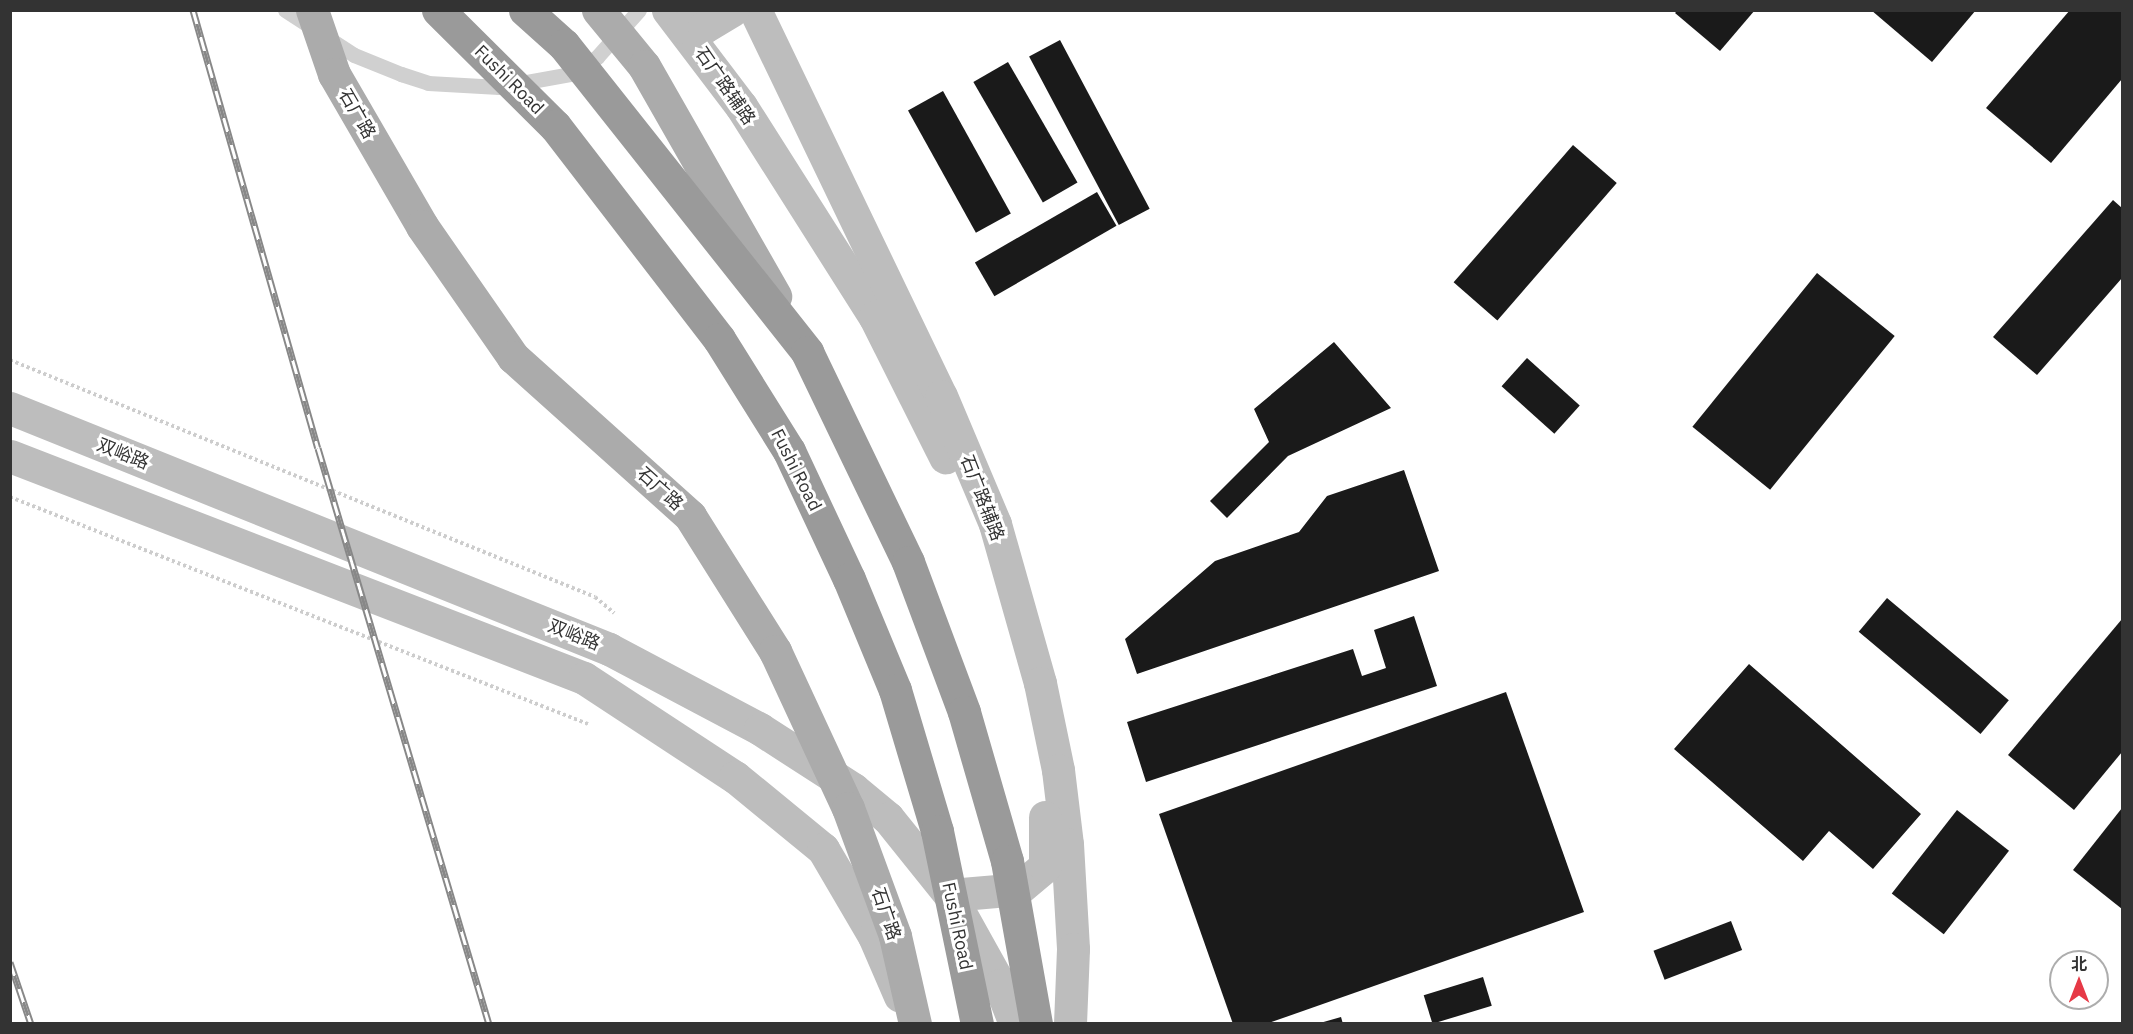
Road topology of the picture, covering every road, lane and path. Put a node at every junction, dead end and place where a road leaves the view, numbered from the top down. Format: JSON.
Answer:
{"nodes":[{"id":1,"x":285,"y":10,"type":"edge"},
{"id":2,"x":312,"y":10,"type":"edge"},
{"id":3,"x":438,"y":10,"type":"edge"},
{"id":4,"x":525,"y":10,"type":"edge"},
{"id":5,"x":598,"y":10,"type":"edge"},
{"id":6,"x":639,"y":10,"type":"edge"},
{"id":7,"x":732,"y":10,"type":"edge"},
{"id":8,"x":755,"y":10,"type":"edge"},
{"id":9,"x":675,"y":19,"type":"edge"},
{"id":10,"x":807,"y":352,"type":"junction"},
{"id":11,"x":10,"y":408,"type":"edge"},
{"id":12,"x":10,"y":456,"type":"edge"},
{"id":13,"x":10,"y":497,"type":"edge"},
{"id":14,"x":595,"y":727,"type":"dead end"},
{"id":15,"x":950,"y":895,"type":"junction"},
{"id":16,"x":913,"y":1023,"type":"edge"},
{"id":17,"x":977,"y":1023,"type":"edge"},
{"id":18,"x":1015,"y":1023,"type":"edge"},
{"id":19,"x":1036,"y":1023,"type":"edge"},
{"id":20,"x":1070,"y":1023,"type":"edge"}],
"edges":[{"from":1,"to":6,"type":"lane"},
{"from":2,"to":16,"type":"main road","name":"石广路","bridge":true},
{"from":3,"to":17,"type":"highway","name":"Fushi Road","bridge":true},
{"from":4,"to":10,"type":"highway","bridge":true},
{"from":5,"to":10,"type":"main road","bridge":true},
{"from":7,"to":9,"type":"street"},
{"from":8,"to":20,"type":"street","name":"石广路辅路"},
{"from":9,"to":15,"type":"street","name":"石广路辅路"},
{"from":10,"to":19,"type":"highway","bridge":true},
{"from":11,"to":15,"type":"street","name":"双峪路"},
{"from":12,"to":16,"type":"street","name":"双峪路"},
{"from":13,"to":14,"type":"path"},
{"from":15,"to":18,"type":"street","name":"双峪路"}]}
